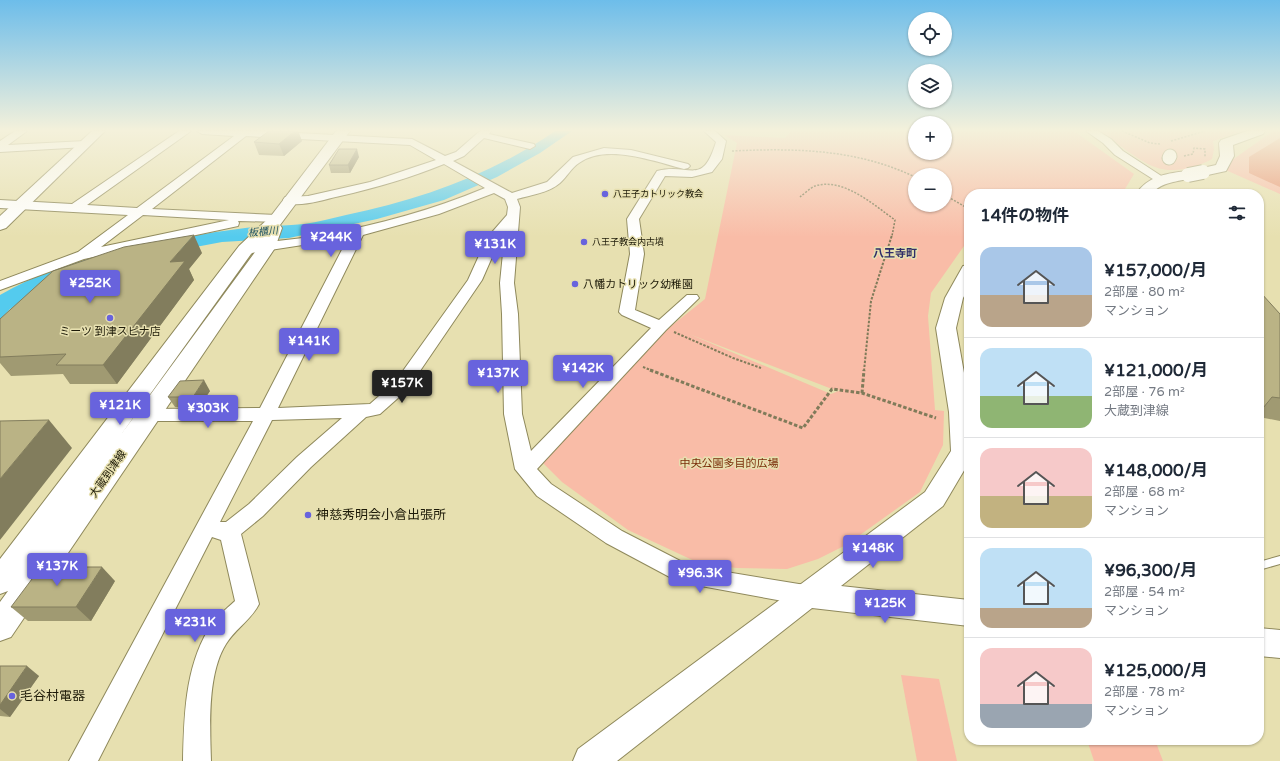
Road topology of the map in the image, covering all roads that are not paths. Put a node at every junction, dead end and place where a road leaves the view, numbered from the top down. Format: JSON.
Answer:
{"nodes":[{"id":1,"x":61,"y":167,"type":"edge"},
{"id":2,"x":135,"y":167,"type":"edge"},
{"id":3,"x":199,"y":167,"type":"edge"},
{"id":4,"x":315,"y":167,"type":"edge"},
{"id":5,"x":426,"y":167,"type":"edge"},
{"id":6,"x":457,"y":167,"type":"edge"},
{"id":7,"x":570,"y":167,"type":"edge"},
{"id":8,"x":711,"y":167,"type":"edge"},
{"id":9,"x":1140,"y":167,"type":"edge"},
{"id":10,"x":1222,"y":167,"type":"edge"},
{"id":11,"x":1160,"y":179,"type":"junction"},
{"id":12,"x":493,"y":187,"type":"junction"},
{"id":13,"x":1147,"y":189,"type":"edge"},
{"id":14,"x":510,"y":197,"type":"junction"},
{"id":15,"x":289,"y":200,"type":"junction"},
{"id":16,"x":0,"y":204,"type":"edge"},
{"id":17,"x":19,"y":206,"type":"junction"},
{"id":18,"x":73,"y":209,"type":"junction"},
{"id":19,"x":138,"y":212,"type":"junction"},
{"id":20,"x":513,"y":216,"type":"junction"},
{"id":21,"x":248,"y":219,"type":"junction"},
{"id":22,"x":277,"y":219,"type":"junction"},
{"id":23,"x":0,"y":225,"type":"edge"},
{"id":24,"x":358,"y":232,"type":"junction"},
{"id":25,"x":257,"y":247,"type":"junction"},
{"id":26,"x":80,"y":256,"type":"junction"},
{"id":27,"x":964,"y":279,"type":"edge"},
{"id":28,"x":0,"y":286,"type":"edge"},
{"id":29,"x":692,"y":298,"type":"dead end"},
{"id":30,"x":661,"y":327,"type":"junction"},
{"id":31,"x":360,"y":412,"type":"junction"},
{"id":32,"x":266,"y":414,"type":"junction"},
{"id":33,"x":149,"y":415,"type":"junction"},
{"id":34,"x":525,"y":469,"type":"junction"},
{"id":35,"x":230,"y":531,"type":"junction"},
{"id":36,"x":204,"y":532,"type":"junction"},
{"id":37,"x":1280,"y":560,"type":"edge"},
{"id":38,"x":1264,"y":565,"type":"edge"},
{"id":39,"x":0,"y":581,"type":"edge"},
{"id":40,"x":805,"y":595,"type":"junction"},
{"id":41,"x":964,"y":612,"type":"edge"},
{"id":42,"x":0,"y":627,"type":"edge"},
{"id":43,"x":1264,"y":642,"type":"edge"},
{"id":44,"x":1280,"y":644,"type":"edge"},
{"id":45,"x":83,"y":761,"type":"edge"},
{"id":46,"x":197,"y":761,"type":"edge"},
{"id":47,"x":590,"y":761,"type":"edge"}],
"edges":[{"from":1,"to":17,"type":"street"},
{"from":2,"to":18,"type":"street"},
{"from":3,"to":19,"type":"street"},
{"from":4,"to":15,"type":"main road","name":"大蔵到津線"},
{"from":5,"to":15,"type":"street"},
{"from":6,"to":12,"type":"street"},
{"from":7,"to":14,"type":"street"},
{"from":8,"to":30,"type":"street"},
{"from":9,"to":11,"type":"street"},
{"from":10,"to":11,"type":"street","bridge":true},
{"from":11,"to":13,"type":"street"},
{"from":12,"to":14,"type":"street"},
{"from":12,"to":24,"type":"street"},
{"from":14,"to":20,"type":"street"},
{"from":15,"to":22,"type":"main road","name":"大蔵到津線"},
{"from":16,"to":17,"type":"street"},
{"from":17,"to":18,"type":"street"},
{"from":17,"to":23,"type":"street"},
{"from":18,"to":19,"type":"street"},
{"from":19,"to":21,"type":"street"},
{"from":19,"to":26,"type":"street"},
{"from":20,"to":31,"type":"street"},
{"from":20,"to":34,"type":"street"},
{"from":21,"to":22,"type":"street"},
{"from":21,"to":26,"type":"street"},
{"from":22,"to":25,"type":"main road","name":"大蔵到津線"},
{"from":24,"to":25,"type":"street"},
{"from":24,"to":32,"type":"street"},
{"from":25,"to":33,"type":"main road","name":"大蔵到津線"},
{"from":25,"to":39,"type":"main road","name":"大蔵到津線"},
{"from":26,"to":28,"type":"street"},
{"from":27,"to":40,"type":"street"},
{"from":29,"to":30,"type":"street"},
{"from":30,"to":34,"type":"street"},
{"from":31,"to":32,"type":"street"},
{"from":31,"to":35,"type":"street"},
{"from":32,"to":33,"type":"street"},
{"from":32,"to":36,"type":"street"},
{"from":33,"to":42,"type":"main road","name":"大蔵到津線"},
{"from":34,"to":40,"type":"street"},
{"from":35,"to":36,"type":"street"},
{"from":35,"to":46,"type":"street"},
{"from":36,"to":45,"type":"street"},
{"from":37,"to":38,"type":"lane"},
{"from":40,"to":41,"type":"street"},
{"from":40,"to":47,"type":"street"},
{"from":43,"to":44,"type":"street"}]}
